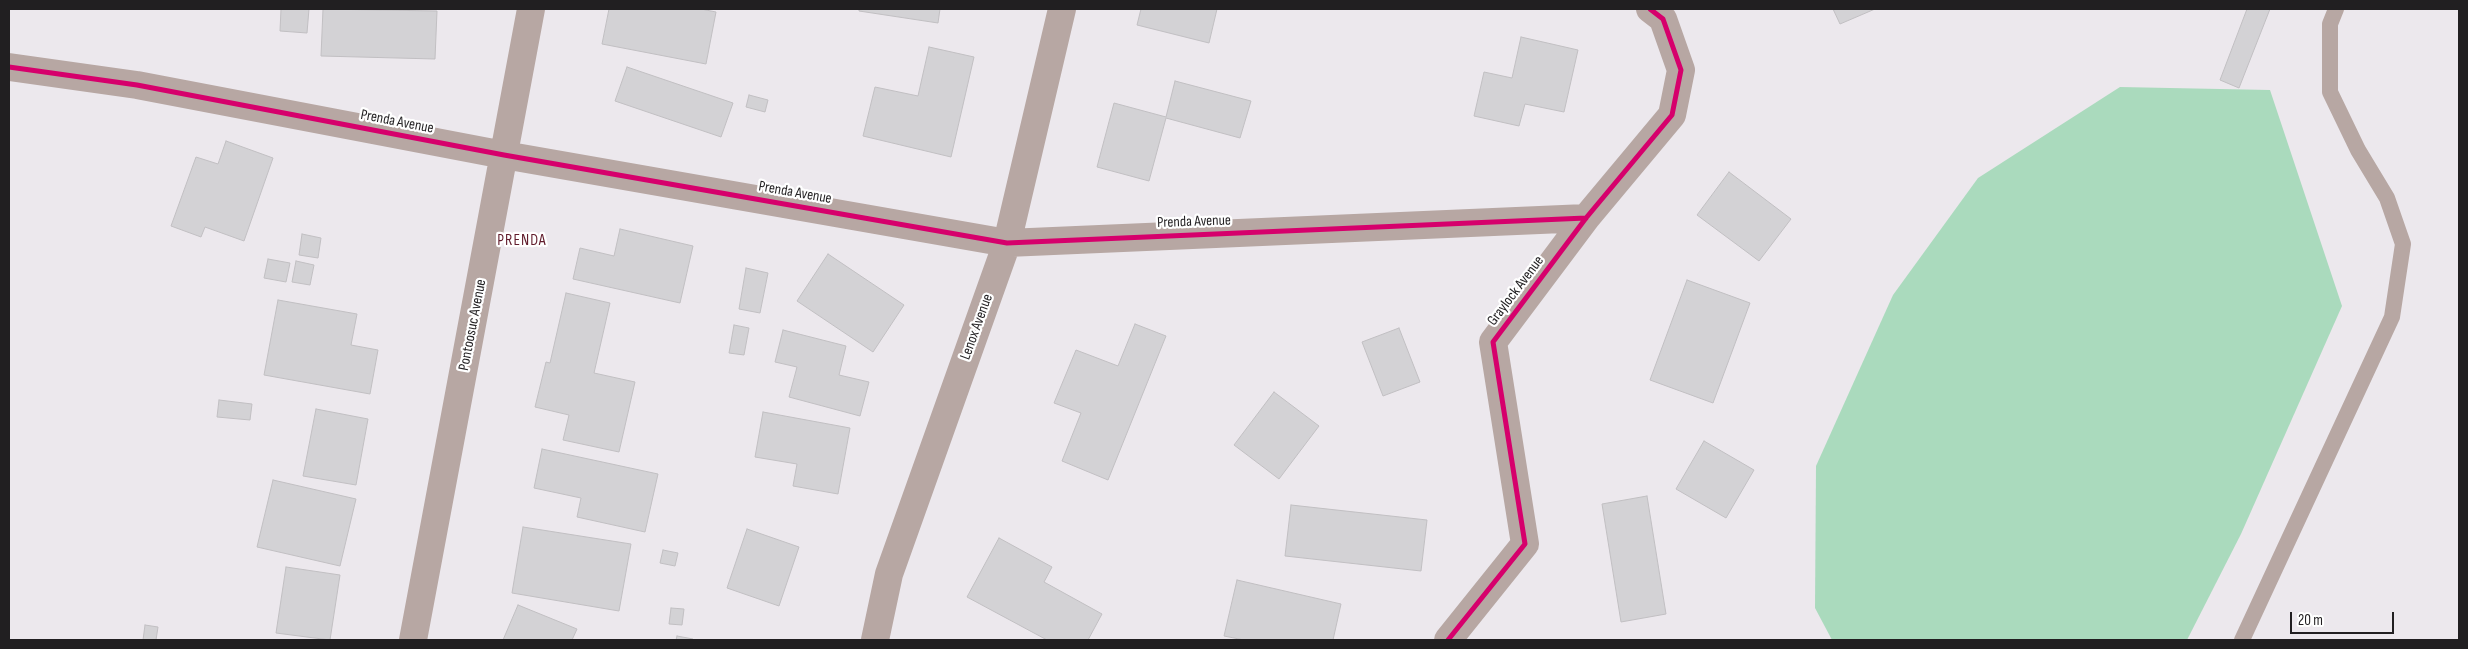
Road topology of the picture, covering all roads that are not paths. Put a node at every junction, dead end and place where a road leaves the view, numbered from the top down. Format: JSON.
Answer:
{"nodes":[{"id":1,"x":530,"y":9,"type":"edge"},
{"id":2,"x":1062,"y":9,"type":"edge"},
{"id":3,"x":1650,"y":9,"type":"edge"},
{"id":4,"x":2336,"y":9,"type":"edge"},
{"id":5,"x":9,"y":67,"type":"edge"},
{"id":6,"x":504,"y":155,"type":"junction"},
{"id":7,"x":1586,"y":218,"type":"junction"},
{"id":8,"x":1007,"y":243,"type":"junction"},
{"id":9,"x":413,"y":640,"type":"edge"},
{"id":10,"x":875,"y":640,"type":"edge"},
{"id":11,"x":1448,"y":640,"type":"edge"},
{"id":12,"x":2242,"y":640,"type":"edge"}],
"edges":[{"from":1,"to":6,"type":"street","name":"Pontoosuc Avenue"},
{"from":2,"to":8,"type":"street","name":"Lenox Avenue"},
{"from":3,"to":7,"type":"street","name":"Graylock Avenue"},
{"from":4,"to":12,"type":"lane"},
{"from":5,"to":6,"type":"street","name":"Prenda Avenue"},
{"from":6,"to":8,"type":"street","name":"Prenda Avenue"},
{"from":6,"to":9,"type":"street","name":"Pontoosuc Avenue"},
{"from":7,"to":8,"type":"street","name":"Prenda Avenue"},
{"from":7,"to":11,"type":"street","name":"Graylock Avenue"},
{"from":8,"to":10,"type":"street","name":"Lenox Avenue"}]}
